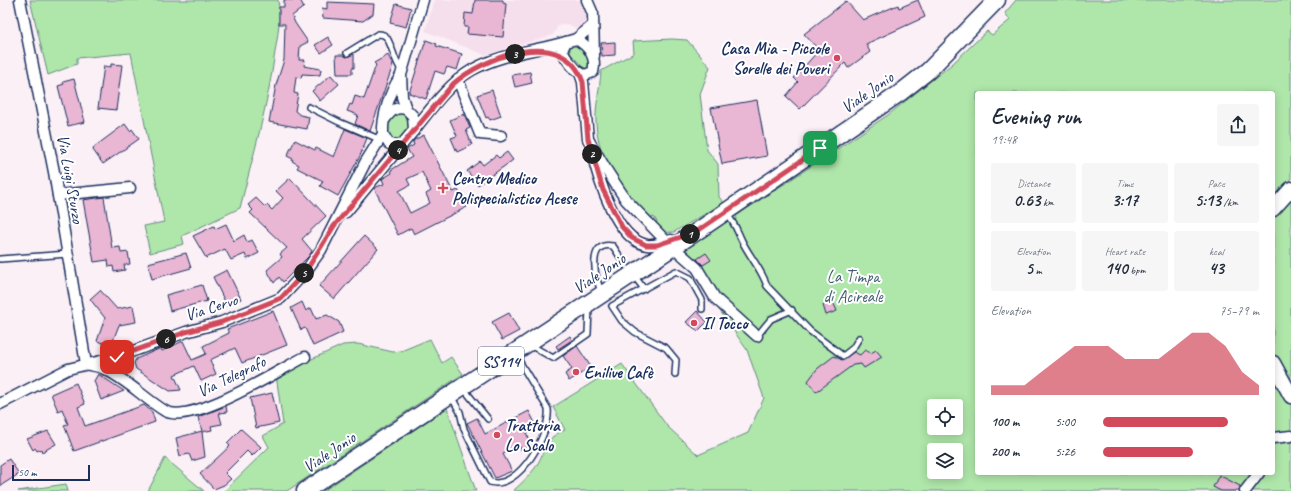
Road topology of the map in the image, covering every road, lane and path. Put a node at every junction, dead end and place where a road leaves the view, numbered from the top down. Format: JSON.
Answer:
{"nodes":[{"id":1,"x":20,"y":0,"type":"edge"},
{"id":2,"x":423,"y":0,"type":"edge"},
{"id":3,"x":587,"y":0,"type":"edge"},
{"id":4,"x":997,"y":0,"type":"edge"},
{"id":5,"x":592,"y":26,"type":"junction"},
{"id":6,"x":571,"y":40,"type":"junction"},
{"id":7,"x":538,"y":50,"type":"junction"},
{"id":8,"x":347,"y":53,"type":"dead end"},
{"id":9,"x":594,"y":56,"type":"junction"},
{"id":10,"x":565,"y":57,"type":"junction"},
{"id":11,"x":593,"y":72,"type":"junction"},
{"id":12,"x":401,"y":73,"type":"junction"},
{"id":13,"x":580,"y":74,"type":"junction"},
{"id":14,"x":458,"y":80,"type":"junction"},
{"id":15,"x":585,"y":102,"type":"junction"},
{"id":16,"x":309,"y":107,"type":"dead end"},
{"id":17,"x":432,"y":108,"type":"junction"},
{"id":18,"x":408,"y":110,"type":"junction"},
{"id":19,"x":385,"y":119,"type":"junction"},
{"id":20,"x":414,"y":130,"type":"junction"},
{"id":21,"x":501,"y":136,"type":"dead end"},
{"id":22,"x":381,"y":137,"type":"junction"},
{"id":23,"x":588,"y":139,"type":"junction"},
{"id":24,"x":402,"y":145,"type":"junction"},
{"id":25,"x":130,"y":188,"type":"dead end"},
{"id":26,"x":1291,"y":189,"type":"edge"},
{"id":27,"x":58,"y":195,"type":"junction"},
{"id":28,"x":1275,"y":207,"type":"edge"},
{"id":29,"x":724,"y":212,"type":"junction"},
{"id":30,"x":334,"y":226,"type":"junction"},
{"id":31,"x":696,"y":232,"type":"junction"},
{"id":32,"x":664,"y":239,"type":"dead end"},
{"id":33,"x":680,"y":253,"type":"dead end"},
{"id":34,"x":68,"y":254,"type":"junction"},
{"id":35,"x":0,"y":259,"type":"edge"},
{"id":36,"x":626,"y":266,"type":"dead end"},
{"id":37,"x":638,"y":281,"type":"dead end"},
{"id":38,"x":644,"y":289,"type":"junction"},
{"id":39,"x":603,"y":294,"type":"junction"},
{"id":40,"x":590,"y":302,"type":"junction"},
{"id":41,"x":702,"y":309,"type":"dead end"},
{"id":42,"x":792,"y":310,"type":"junction"},
{"id":43,"x":757,"y":336,"type":"joint"},
{"id":44,"x":859,"y":338,"type":"dead end"},
{"id":45,"x":527,"y":344,"type":"junction"},
{"id":46,"x":514,"y":353,"type":"junction"},
{"id":47,"x":305,"y":356,"type":"dead end"},
{"id":48,"x":86,"y":364,"type":"junction"},
{"id":49,"x":1275,"y":367,"type":"edge"},
{"id":50,"x":675,"y":374,"type":"dead end"},
{"id":51,"x":456,"y":391,"type":"junction"},
{"id":52,"x":1291,"y":396,"type":"edge"},
{"id":53,"x":0,"y":404,"type":"edge"},
{"id":54,"x":488,"y":419,"type":"dead end"},
{"id":55,"x":1291,"y":436,"type":"edge"},
{"id":56,"x":1275,"y":438,"type":"edge"},
{"id":57,"x":1257,"y":475,"type":"edge"},
{"id":58,"x":306,"y":491,"type":"edge"},
{"id":59,"x":1245,"y":491,"type":"edge"}],
"edges":[{"from":1,"to":27,"type":"street","name":"Via Luigi Sturzo"},
{"from":2,"to":12,"type":"street"},
{"from":3,"to":5,"type":"street"},
{"from":4,"to":29,"type":"main road","name":"Viale Jonio","number":"SS114"},
{"from":5,"to":6,"type":"street"},
{"from":5,"to":9,"type":"street"},
{"from":6,"to":7,"type":"street"},
{"from":6,"to":9,"type":"street"},
{"from":6,"to":10,"type":"street"},
{"from":7,"to":10,"type":"street"},
{"from":7,"to":14,"type":"street"},
{"from":8,"to":12,"type":"lane"},
{"from":9,"to":11,"type":"street"},
{"from":10,"to":13,"type":"street"},
{"from":11,"to":13,"type":"street"},
{"from":11,"to":15,"type":"street"},
{"from":12,"to":18,"type":"street"},
{"from":12,"to":19,"type":"street"},
{"from":13,"to":15,"type":"street"},
{"from":14,"to":17,"type":"street"},
{"from":14,"to":21,"type":"street"},
{"from":15,"to":23,"type":"street"},
{"from":16,"to":22,"type":"lane"},
{"from":17,"to":18,"type":"street"},
{"from":17,"to":20,"type":"street"},
{"from":18,"to":19,"type":"street"},
{"from":18,"to":20,"type":"street"},
{"from":19,"to":22,"type":"street"},
{"from":20,"to":24,"type":"street"},
{"from":22,"to":24,"type":"street"},
{"from":22,"to":30,"type":"street"},
{"from":23,"to":31,"type":"street"},
{"from":23,"to":32,"type":"street"},
{"from":24,"to":30,"type":"street"},
{"from":25,"to":27,"type":"street"},
{"from":26,"to":28,"type":"street"},
{"from":27,"to":34,"type":"street","name":"Via Luigi Sturzo"},
{"from":29,"to":31,"type":"main road","name":"Viale Jonio","number":"SS114"},
{"from":29,"to":42,"type":"lane"},
{"from":30,"to":48,"type":"street","name":"Via Cervo"},
{"from":31,"to":39,"type":"main road","name":"Viale Jonio","number":"SS114"},
{"from":33,"to":43,"type":"street"},
{"from":34,"to":35,"type":"lane"},
{"from":34,"to":48,"type":"street","name":"Via Luigi Sturzo"},
{"from":36,"to":39,"type":"lane"},
{"from":37,"to":38,"type":"lane"},
{"from":38,"to":41,"type":"lane"},
{"from":38,"to":50,"type":"lane"},
{"from":39,"to":40,"type":"main road","name":"Viale Jonio","number":"SS114"},
{"from":40,"to":45,"type":"main road","name":"Viale Jonio","number":"SS114"},
{"from":40,"to":45,"type":"lane"},
{"from":42,"to":43,"type":"lane"},
{"from":42,"to":44,"type":"lane"},
{"from":45,"to":46,"type":"main road","name":"Viale Jonio","number":"SS114"},
{"from":46,"to":51,"type":"main road","name":"Viale Jonio","number":"SS114"},
{"from":46,"to":51,"type":"lane"},
{"from":47,"to":48,"type":"street","name":"Via Telegrafo"},
{"from":48,"to":53,"type":"street","name":"Via Cervo"},
{"from":49,"to":52,"type":"street"},
{"from":51,"to":54,"type":"lane"},
{"from":51,"to":58,"type":"main road","name":"Viale Jonio","number":"SS114"},
{"from":55,"to":56,"type":"street"},
{"from":57,"to":59,"type":"street"}]}
